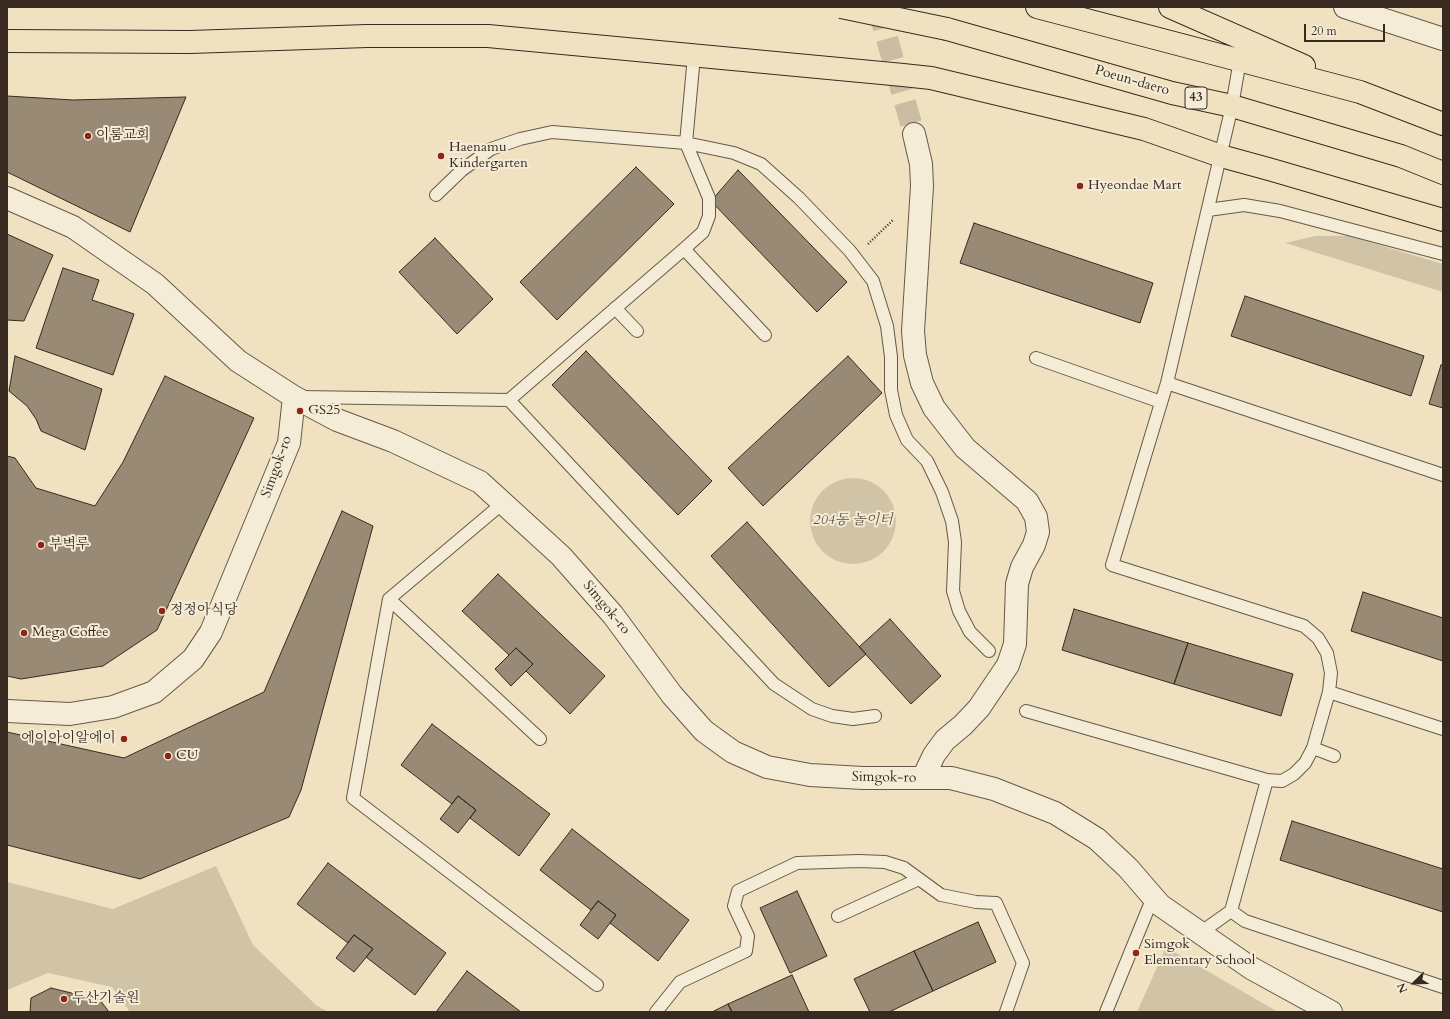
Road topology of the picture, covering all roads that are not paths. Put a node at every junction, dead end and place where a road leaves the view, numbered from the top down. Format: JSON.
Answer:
{"nodes":[{"id":1,"x":841,"y":7,"type":"edge"},
{"id":2,"x":1037,"y":7,"type":"edge"},
{"id":3,"x":1170,"y":7,"type":"edge"},
{"id":4,"x":1345,"y":7,"type":"edge"},
{"id":5,"x":1443,"y":39,"type":"edge"},
{"id":6,"x":7,"y":41,"type":"edge"},
{"id":7,"x":694,"y":56,"type":"junction"},
{"id":8,"x":1240,"y":60,"type":"junction"},
{"id":9,"x":1360,"y":92,"type":"junction"},
{"id":10,"x":1232,"y":106,"type":"junction"},
{"id":11,"x":1443,"y":124,"type":"edge"},
{"id":12,"x":914,"y":134,"type":"tunnel mouth"},
{"id":13,"x":686,"y":143,"type":"junction"},
{"id":14,"x":1221,"y":156,"type":"junction"},
{"id":15,"x":1443,"y":173,"type":"edge"},
{"id":16,"x":436,"y":195,"type":"dead end"},
{"id":17,"x":7,"y":198,"type":"edge"},
{"id":18,"x":1208,"y":210,"type":"junction"},
{"id":19,"x":1443,"y":220,"type":"edge"},
{"id":20,"x":684,"y":248,"type":"junction"},
{"id":21,"x":1443,"y":254,"type":"edge"},
{"id":22,"x":616,"y":308,"type":"junction"},
{"id":23,"x":637,"y":331,"type":"dead end"},
{"id":24,"x":765,"y":335,"type":"dead end"},
{"id":25,"x":1036,"y":358,"type":"dead end"},
{"id":26,"x":1166,"y":383,"type":"junction"},
{"id":27,"x":294,"y":397,"type":"junction"},
{"id":28,"x":509,"y":400,"type":"junction"},
{"id":29,"x":1161,"y":402,"type":"junction"},
{"id":30,"x":1443,"y":475,"type":"edge"},
{"id":31,"x":503,"y":503,"type":"junction"},
{"id":32,"x":389,"y":599,"type":"junction"},
{"id":33,"x":989,"y":651,"type":"dead end"},
{"id":34,"x":1329,"y":692,"type":"junction"},
{"id":35,"x":7,"y":711,"type":"edge"},
{"id":36,"x":1026,"y":711,"type":"dead end"},
{"id":37,"x":875,"y":716,"type":"dead end"},
{"id":38,"x":1443,"y":728,"type":"edge"},
{"id":39,"x":540,"y":739,"type":"dead end"},
{"id":40,"x":1313,"y":748,"type":"junction"},
{"id":41,"x":1334,"y":756,"type":"dead end"},
{"id":42,"x":923,"y":778,"type":"junction"},
{"id":43,"x":1267,"y":780,"type":"junction"},
{"id":44,"x":920,"y":879,"type":"junction"},
{"id":45,"x":1153,"y":898,"type":"junction"},
{"id":46,"x":1231,"y":911,"type":"junction"},
{"id":47,"x":838,"y":916,"type":"dead end"},
{"id":48,"x":1200,"y":933,"type":"junction"},
{"id":49,"x":597,"y":984,"type":"dead end"},
{"id":50,"x":1443,"y":987,"type":"edge"},
{"id":51,"x":656,"y":1012,"type":"edge"},
{"id":52,"x":1006,"y":1012,"type":"edge"},
{"id":53,"x":1106,"y":1012,"type":"edge"},
{"id":54,"x":1331,"y":1012,"type":"edge"}],
"edges":[{"from":1,"to":10,"type":"main road","name":"Poeun-daero","number":"43","bridge":true},
{"from":2,"to":8,"type":"main road"},
{"from":3,"to":9,"type":"main road"},
{"from":4,"to":5,"type":"street"},
{"from":6,"to":7,"type":"main road"},
{"from":7,"to":13,"type":"lane"},
{"from":7,"to":14,"type":"main road"},
{"from":8,"to":9,"type":"main road"},
{"from":8,"to":10,"type":"lane"},
{"from":9,"to":11,"type":"main road"},
{"from":10,"to":14,"type":"lane"},
{"from":10,"to":15,"type":"main road","name":"Poeun-daero","number":"43"},
{"from":12,"to":42,"type":"street"},
{"from":13,"to":16,"type":"lane"},
{"from":13,"to":20,"type":"lane"},
{"from":13,"to":33,"type":"lane"},
{"from":14,"to":18,"type":"lane"},
{"from":14,"to":19,"type":"main road"},
{"from":17,"to":27,"type":"street"},
{"from":18,"to":21,"type":"lane"},
{"from":18,"to":26,"type":"lane"},
{"from":20,"to":22,"type":"lane"},
{"from":20,"to":24,"type":"lane"},
{"from":22,"to":23,"type":"lane"},
{"from":22,"to":28,"type":"lane"},
{"from":25,"to":29,"type":"lane"},
{"from":26,"to":29,"type":"lane"},
{"from":26,"to":30,"type":"lane"},
{"from":27,"to":28,"type":"lane"},
{"from":27,"to":31,"type":"street","name":"Simgok-ro"},
{"from":27,"to":35,"type":"street","name":"Simgok-ro"},
{"from":28,"to":37,"type":"lane"},
{"from":29,"to":34,"type":"lane"},
{"from":31,"to":32,"type":"lane"},
{"from":31,"to":42,"type":"street","name":"Simgok-ro"},
{"from":32,"to":39,"type":"lane"},
{"from":32,"to":49,"type":"lane"},
{"from":34,"to":38,"type":"lane"},
{"from":34,"to":40,"type":"lane"},
{"from":36,"to":43,"type":"lane"},
{"from":40,"to":41,"type":"lane"},
{"from":40,"to":43,"type":"lane"},
{"from":42,"to":45,"type":"street","name":"Simgok-ro"},
{"from":43,"to":46,"type":"lane"},
{"from":44,"to":47,"type":"lane"},
{"from":44,"to":51,"type":"lane"},
{"from":44,"to":52,"type":"lane"},
{"from":45,"to":48,"type":"street","name":"Simgok-ro"},
{"from":45,"to":53,"type":"lane"},
{"from":46,"to":48,"type":"lane"},
{"from":46,"to":50,"type":"lane"},
{"from":48,"to":54,"type":"street","name":"Simgok-ro"}]}
